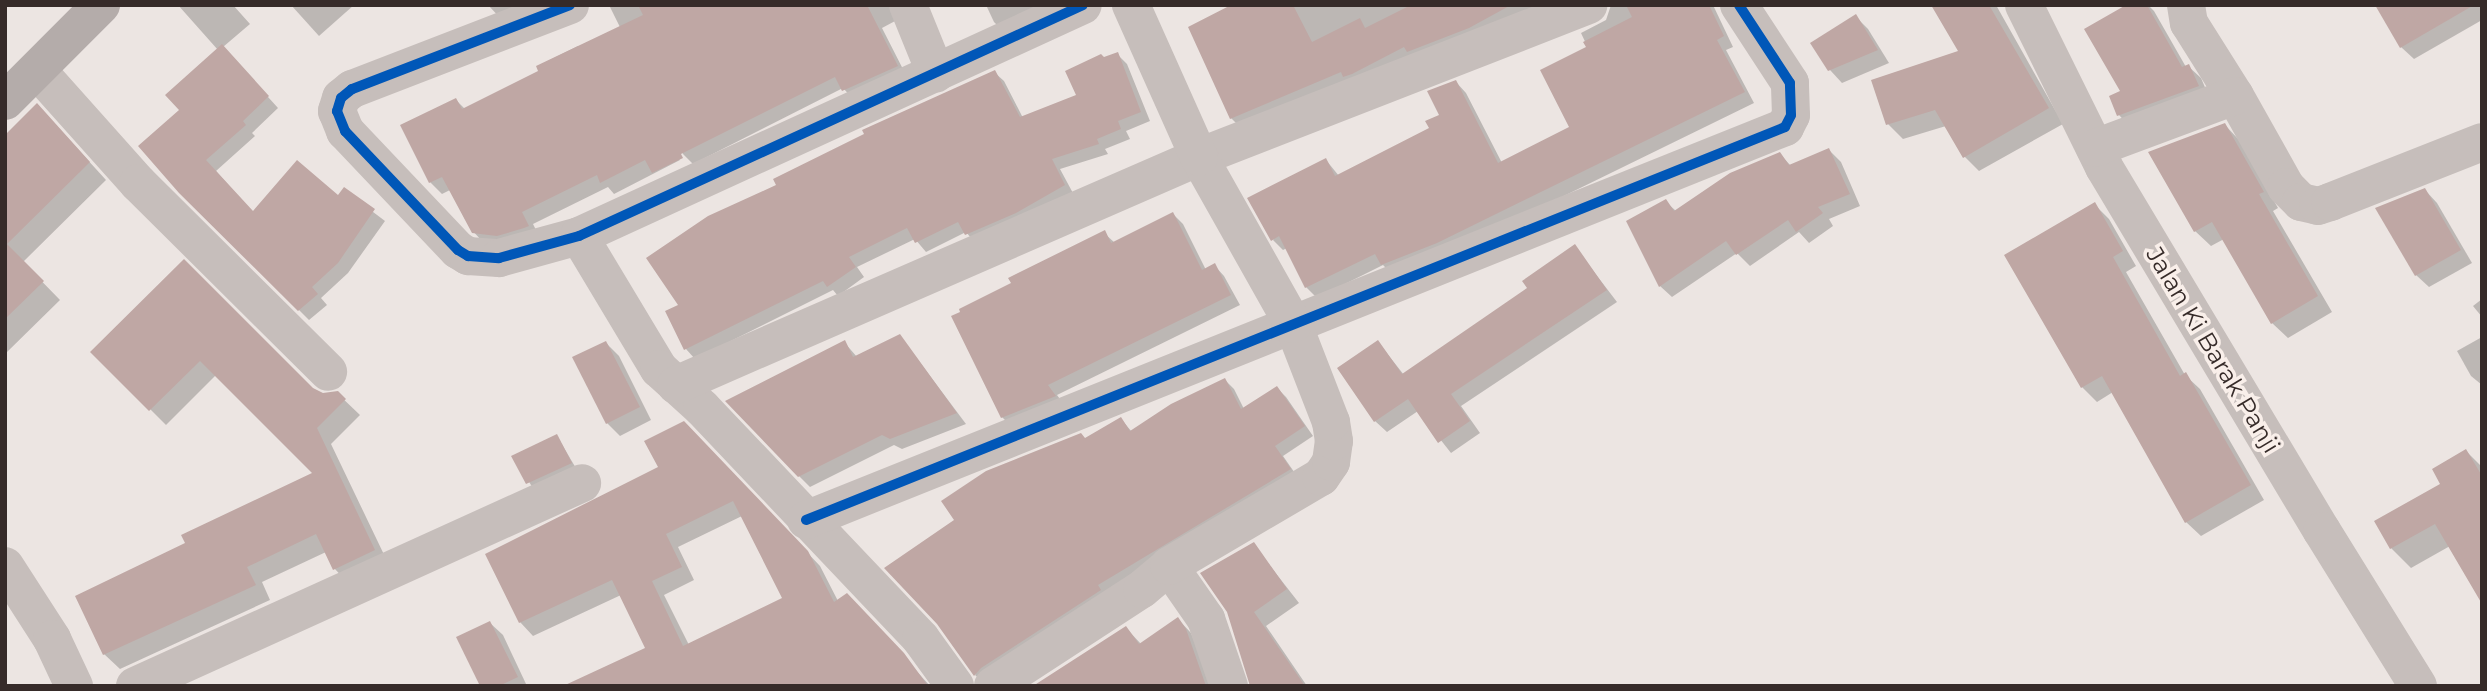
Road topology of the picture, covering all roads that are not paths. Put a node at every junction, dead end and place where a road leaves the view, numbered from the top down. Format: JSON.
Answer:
{"nodes":[{"id":1,"x":102,"y":5,"type":"edge"},
{"id":2,"x":569,"y":5,"type":"edge"},
{"id":3,"x":908,"y":5,"type":"edge"},
{"id":4,"x":1083,"y":5,"type":"edge"},
{"id":5,"x":1131,"y":5,"type":"edge"},
{"id":6,"x":1588,"y":5,"type":"edge"},
{"id":7,"x":1739,"y":5,"type":"edge"},
{"id":8,"x":2024,"y":5,"type":"edge"},
{"id":9,"x":2186,"y":5,"type":"edge"},
{"id":10,"x":37,"y":70,"type":"junction"},
{"id":11,"x":936,"y":74,"type":"junction"},
{"id":12,"x":2235,"y":96,"type":"junction"},
{"id":13,"x":5,"y":102,"type":"edge"},
{"id":14,"x":2482,"y":142,"type":"edge"},
{"id":15,"x":2095,"y":148,"type":"junction"},
{"id":16,"x":1199,"y":157,"type":"junction"},
{"id":17,"x":579,"y":236,"type":"junction"},
{"id":18,"x":1293,"y":324,"type":"junction"},
{"id":19,"x":328,"y":372,"type":"dead end"},
{"id":20,"x":676,"y":385,"type":"junction"},
{"id":21,"x":582,"y":483,"type":"dead end"},
{"id":22,"x":806,"y":520,"type":"junction"},
{"id":23,"x":5,"y":566,"type":"edge"},
{"id":24,"x":1169,"y":566,"type":"junction"},
{"id":25,"x":74,"y":686,"type":"edge"},
{"id":26,"x":135,"y":686,"type":"edge"},
{"id":27,"x":955,"y":686,"type":"edge"},
{"id":28,"x":993,"y":686,"type":"edge"},
{"id":29,"x":1229,"y":686,"type":"edge"},
{"id":30,"x":2418,"y":686,"type":"edge"}],
"edges":[{"from":1,"to":10,"type":"main road"},
{"from":2,"to":17,"type":"street"},
{"from":3,"to":11,"type":"street"},
{"from":4,"to":11,"type":"street"},
{"from":5,"to":16,"type":"street"},
{"from":6,"to":16,"type":"street"},
{"from":7,"to":18,"type":"street"},
{"from":8,"to":15,"type":"street","name":"Jalan Ki Barak Panji"},
{"from":9,"to":12,"type":"street"},
{"from":10,"to":13,"type":"main road"},
{"from":10,"to":19,"type":"street"},
{"from":11,"to":17,"type":"street"},
{"from":12,"to":14,"type":"street"},
{"from":12,"to":15,"type":"street"},
{"from":15,"to":30,"type":"street","name":"Jalan Ki Barak Panji"},
{"from":16,"to":18,"type":"street"},
{"from":16,"to":20,"type":"street"},
{"from":17,"to":20,"type":"street"},
{"from":18,"to":22,"type":"street"},
{"from":18,"to":24,"type":"street"},
{"from":20,"to":22,"type":"street"},
{"from":21,"to":26,"type":"street"},
{"from":22,"to":27,"type":"street"},
{"from":23,"to":25,"type":"street"},
{"from":24,"to":28,"type":"street"},
{"from":24,"to":29,"type":"street"}]}
